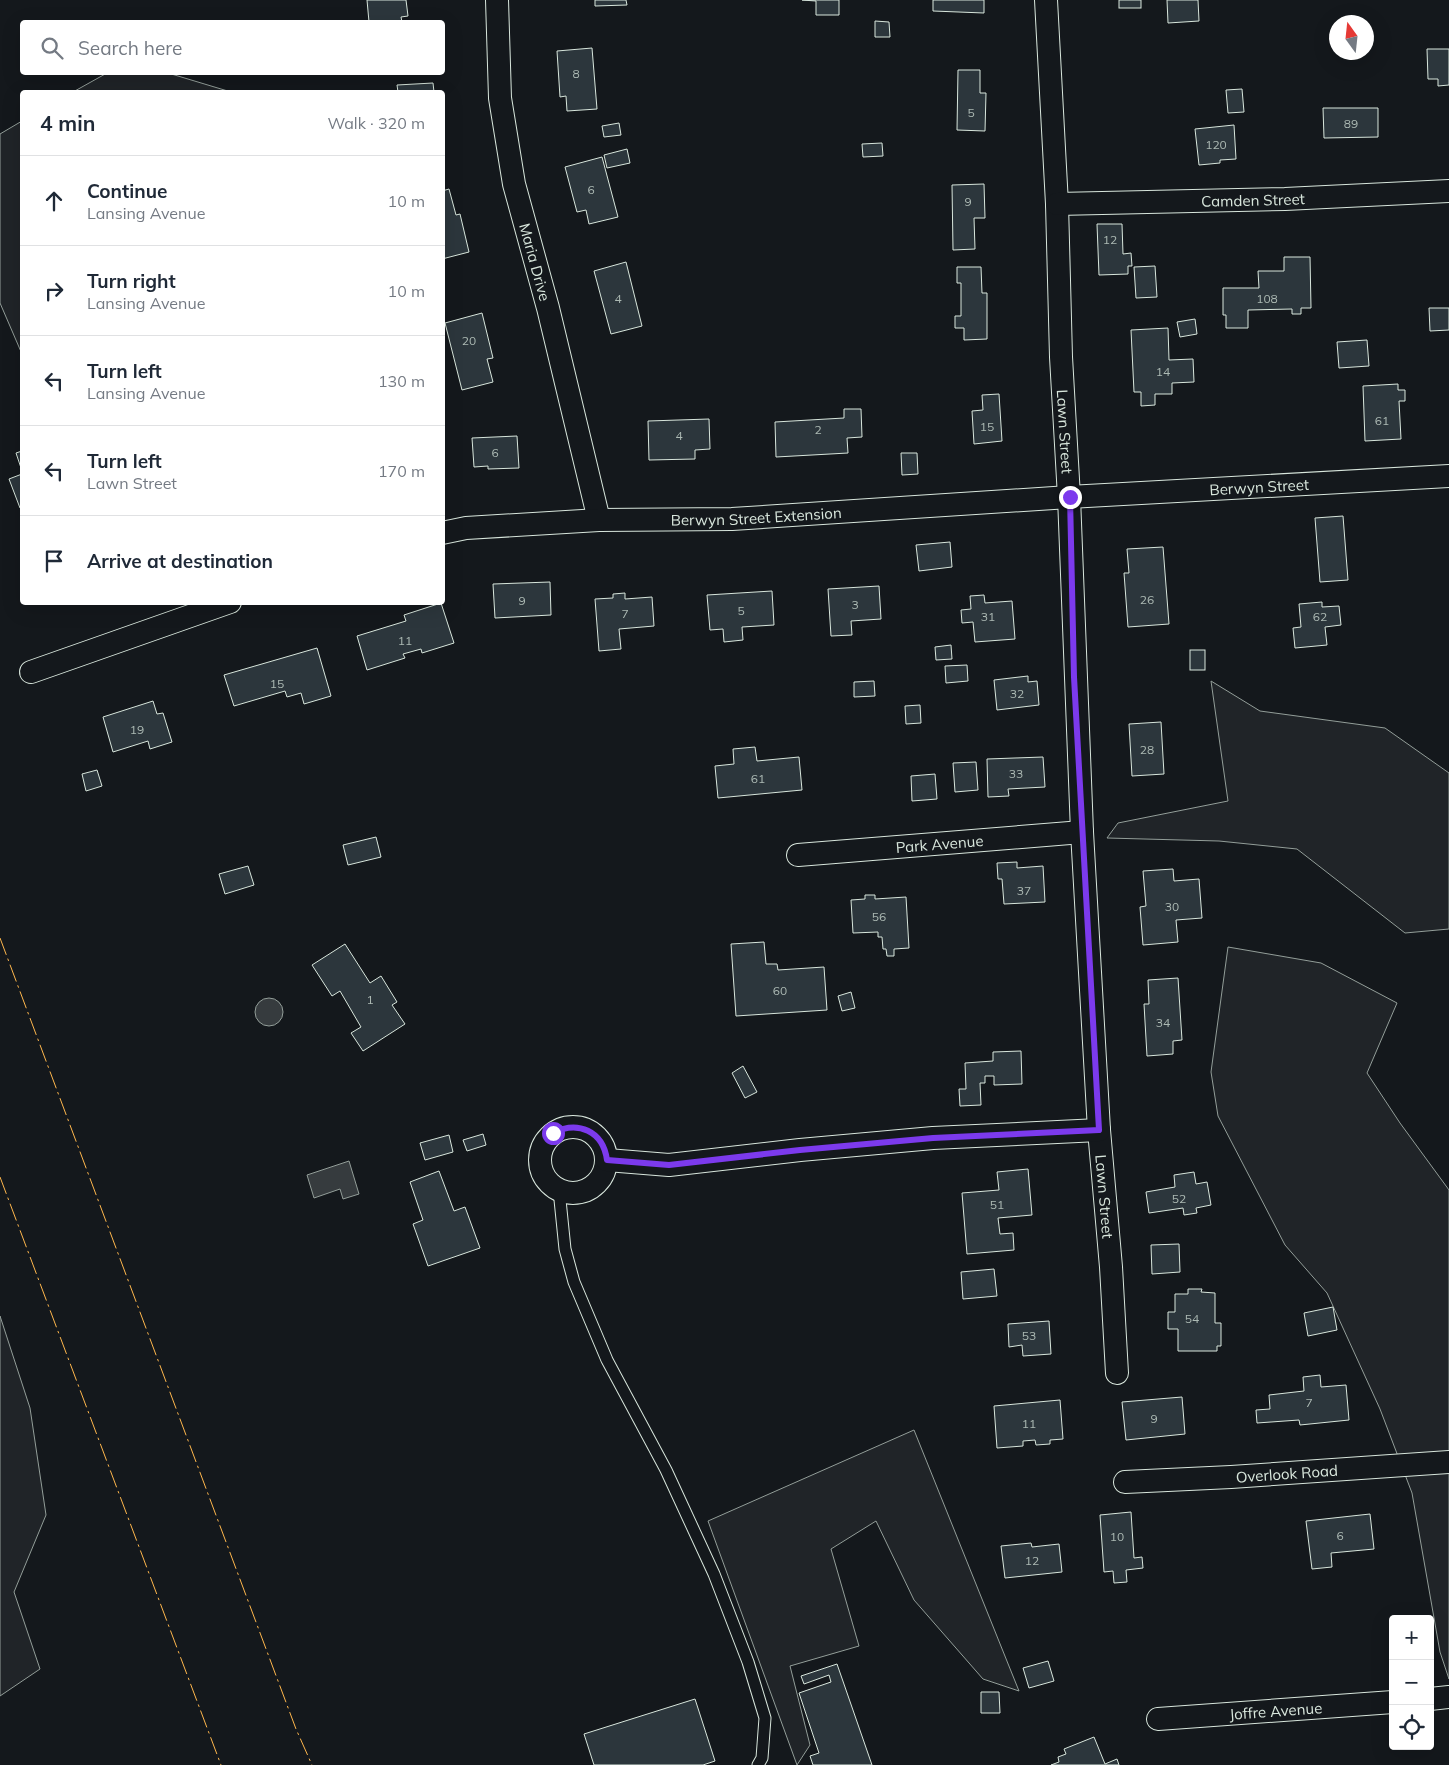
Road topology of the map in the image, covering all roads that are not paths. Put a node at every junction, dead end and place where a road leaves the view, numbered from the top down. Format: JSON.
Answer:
{"nodes":[{"id":1,"x":498,"y":0,"type":"edge"},
{"id":2,"x":1046,"y":0,"type":"edge"},
{"id":3,"x":1449,"y":191,"type":"edge"},
{"id":4,"x":1057,"y":204,"type":"junction"},
{"id":5,"x":1449,"y":476,"type":"edge"},
{"id":6,"x":1070,"y":497,"type":"junction"},
{"id":7,"x":599,"y":520,"type":"junction"},
{"id":8,"x":445,"y":532,"type":"edge"},
{"id":9,"x":221,"y":605,"type":"edge"},
{"id":10,"x":31,"y":672,"type":"dead end"},
{"id":11,"x":1082,"y":832,"type":"junction"},
{"id":12,"x":798,"y":855,"type":"dead end"},
{"id":13,"x":1099,"y":1130,"type":"junction"},
{"id":14,"x":607,"y":1160,"type":"junction"},
{"id":15,"x":559,"y":1190,"type":"junction"},
{"id":16,"x":1116,"y":1373,"type":"dead end"},
{"id":17,"x":1449,"y":1462,"type":"edge"},
{"id":18,"x":1125,"y":1482,"type":"dead end"},
{"id":19,"x":1449,"y":1697,"type":"edge"},
{"id":20,"x":1434,"y":1699,"type":"edge"},
{"id":21,"x":1389,"y":1702,"type":"edge"},
{"id":22,"x":1158,"y":1720,"type":"dead end"},
{"id":23,"x":758,"y":1765,"type":"edge"}],
"edges":[{"from":1,"to":7,"type":"street","name":"Maria Drive"},
{"from":2,"to":4,"type":"street","name":"Lawn Street"},
{"from":3,"to":4,"type":"street","name":"Camden Street"},
{"from":4,"to":6,"type":"street","name":"Lawn Street"},
{"from":5,"to":6,"type":"street","name":"Berwyn Street"},
{"from":6,"to":7,"type":"street","name":"Berwyn Street Extension"},
{"from":6,"to":11,"type":"street","name":"Lawn Street"},
{"from":7,"to":8,"type":"street","name":"Berwyn Street Extension"},
{"from":9,"to":10,"type":"street"},
{"from":11,"to":12,"type":"street","name":"Park Avenue"},
{"from":11,"to":13,"type":"street","name":"Lawn Street"},
{"from":13,"to":14,"type":"street"},
{"from":13,"to":16,"type":"street","name":"Lawn Street"},
{"from":14,"to":15,"type":"street"},
{"from":14,"to":15,"type":"street"},
{"from":15,"to":23,"type":"lane"},
{"from":17,"to":18,"type":"street","name":"Overlook Road"},
{"from":19,"to":20,"type":"street"},
{"from":21,"to":22,"type":"street","name":"Joffre Avenue"}]}
